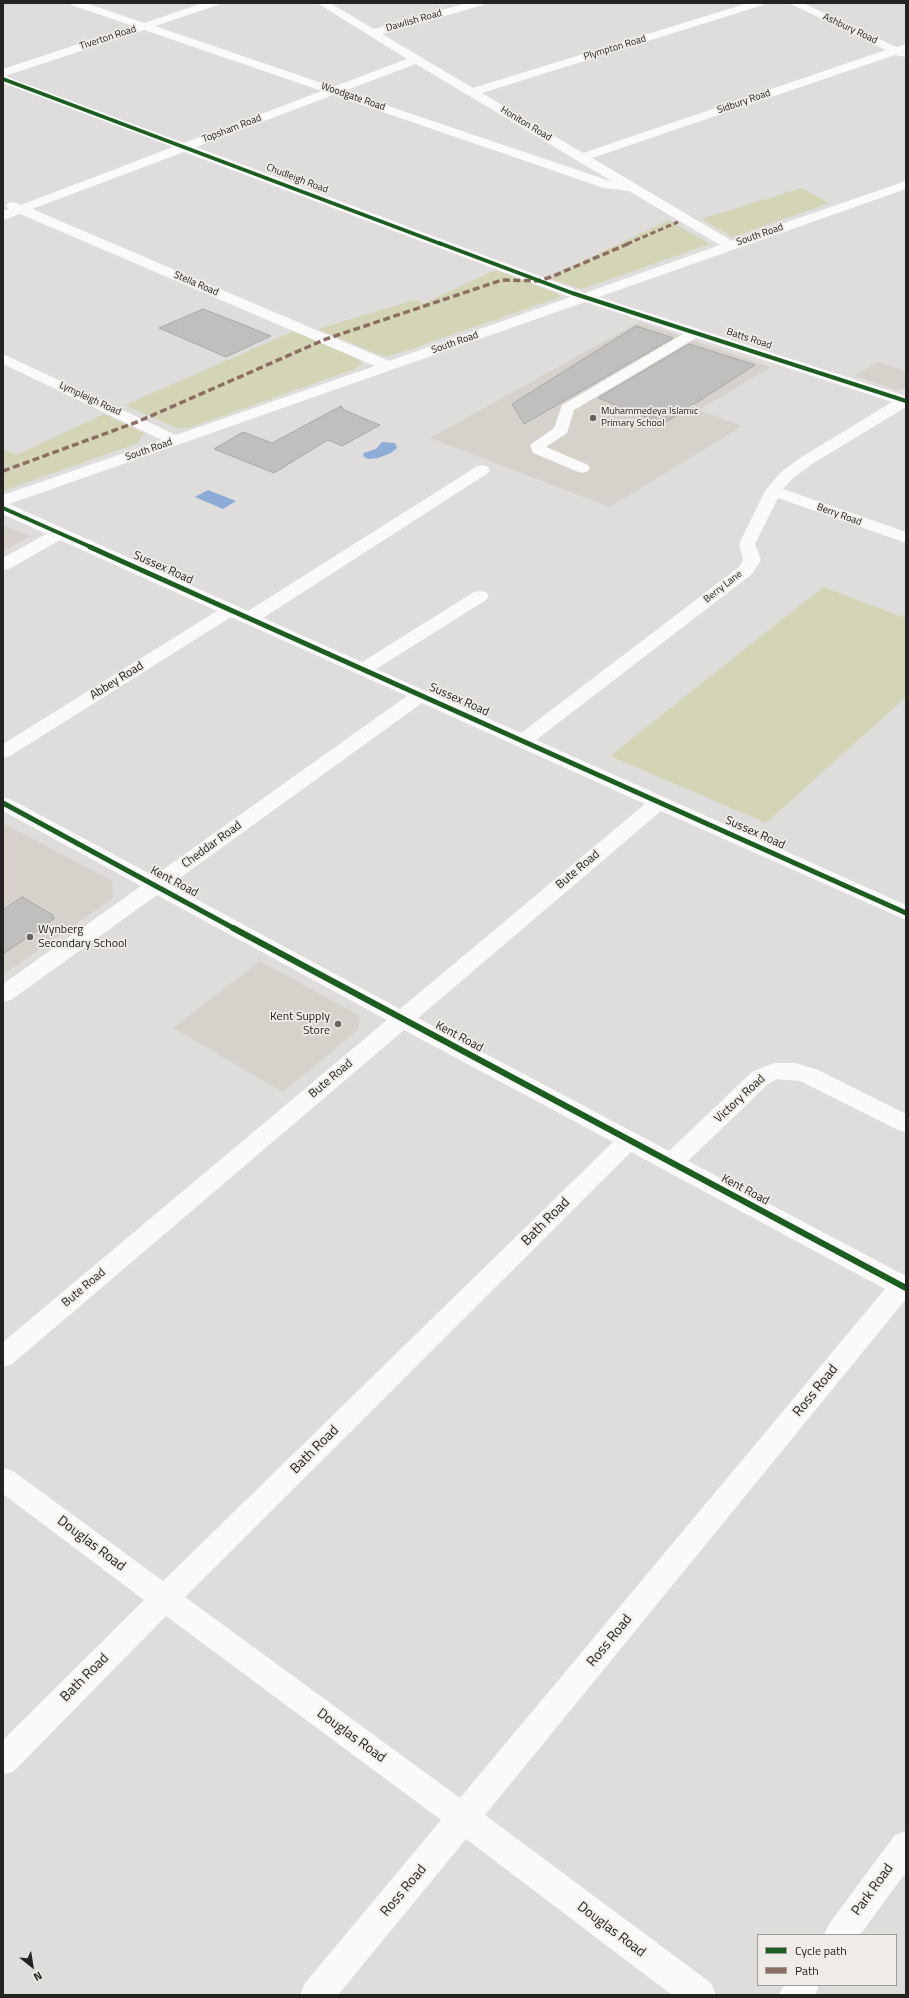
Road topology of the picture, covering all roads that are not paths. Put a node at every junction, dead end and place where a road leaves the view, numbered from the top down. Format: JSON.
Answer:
{"nodes":[{"id":1,"x":75,"y":3,"type":"edge"},
{"id":2,"x":214,"y":3,"type":"edge"},
{"id":3,"x":322,"y":3,"type":"edge"},
{"id":4,"x":478,"y":3,"type":"edge"},
{"id":5,"x":759,"y":3,"type":"edge"},
{"id":6,"x":794,"y":3,"type":"edge"},
{"id":7,"x":143,"y":26,"type":"junction"},
{"id":8,"x":372,"y":33,"type":"junction"},
{"id":9,"x":903,"y":51,"type":"edge"},
{"id":10,"x":417,"y":60,"type":"junction"},
{"id":11,"x":3,"y":73,"type":"edge"},
{"id":12,"x":3,"y":79,"type":"edge"},
{"id":13,"x":334,"y":91,"type":"junction"},
{"id":14,"x":472,"y":92,"type":"junction"},
{"id":15,"x":184,"y":147,"type":"junction"},
{"id":16,"x":582,"y":157,"type":"junction"},
{"id":17,"x":906,"y":184,"type":"edge"},
{"id":18,"x":631,"y":187,"type":"junction"},
{"id":19,"x":3,"y":202,"type":"edge"},
{"id":20,"x":20,"y":210,"type":"junction"},
{"id":21,"x":3,"y":216,"type":"edge"},
{"id":22,"x":731,"y":246,"type":"junction"},
{"id":23,"x":585,"y":297,"type":"junction"},
{"id":24,"x":696,"y":332,"type":"junction"},
{"id":25,"x":3,"y":358,"type":"edge"},
{"id":26,"x":389,"y":366,"type":"junction"},
{"id":27,"x":906,"y":401,"type":"edge"},
{"id":28,"x":176,"y":440,"type":"junction"},
{"id":29,"x":582,"y":468,"type":"dead end"},
{"id":30,"x":482,"y":470,"type":"dead end"},
{"id":31,"x":773,"y":491,"type":"junction"},
{"id":32,"x":3,"y":501,"type":"edge"},
{"id":33,"x":3,"y":508,"type":"edge"},
{"id":34,"x":60,"y":533,"type":"junction"},
{"id":35,"x":906,"y":538,"type":"edge"},
{"id":36,"x":3,"y":565,"type":"edge"},
{"id":37,"x":480,"y":596,"type":"dead end"},
{"id":38,"x":230,"y":610,"type":"junction"},
{"id":39,"x":250,"y":618,"type":"junction"},
{"id":40,"x":363,"y":669,"type":"junction"},
{"id":41,"x":421,"y":696,"type":"junction"},
{"id":42,"x":522,"y":741,"type":"junction"},
{"id":43,"x":3,"y":752,"type":"edge"},
{"id":44,"x":659,"y":802,"type":"junction"},
{"id":45,"x":3,"y":803,"type":"edge"},
{"id":46,"x":156,"y":885,"type":"junction"},
{"id":47,"x":906,"y":912,"type":"edge"},
{"id":48,"x":3,"y":995,"type":"edge"},
{"id":49,"x":402,"y":1019,"type":"junction"},
{"id":50,"x":906,"y":1124,"type":"edge"},
{"id":51,"x":629,"y":1140,"type":"junction"},
{"id":52,"x":672,"y":1163,"type":"junction"},
{"id":53,"x":904,"y":1287,"type":"edge"},
{"id":54,"x":3,"y":1357,"type":"edge"},
{"id":55,"x":3,"y":1479,"type":"edge"},
{"id":56,"x":164,"y":1599,"type":"junction"},
{"id":57,"x":3,"y":1761,"type":"edge"},
{"id":58,"x":463,"y":1818,"type":"junction"},
{"id":59,"x":906,"y":1846,"type":"edge"},
{"id":60,"x":841,"y":1934,"type":"edge"},
{"id":61,"x":802,"y":1986,"type":"edge"},
{"id":62,"x":317,"y":1995,"type":"edge"},
{"id":63,"x":698,"y":1995,"type":"edge"},
{"id":64,"x":796,"y":1995,"type":"edge"}],
"edges":[{"from":1,"to":7,"type":"street","name":"Woodgate Road"},
{"from":2,"to":7,"type":"street","name":"Tiverton Road"},
{"from":3,"to":8,"type":"street","name":"Honiton Road"},
{"from":4,"to":8,"type":"street","name":"Dawlish Road"},
{"from":5,"to":14,"type":"street","name":"Plympton Road"},
{"from":6,"to":9,"type":"street","name":"Ashbury Road"},
{"from":7,"to":11,"type":"street","name":"Tiverton Road"},
{"from":7,"to":13,"type":"street","name":"Woodgate Road"},
{"from":8,"to":10,"type":"street","name":"Honiton Road"},
{"from":9,"to":16,"type":"street","name":"Sidbury Road"},
{"from":10,"to":13,"type":"street","name":"Topsham Road"},
{"from":10,"to":14,"type":"street","name":"Honiton Road"},
{"from":12,"to":15,"type":"street","name":"Chudleigh Road"},
{"from":13,"to":15,"type":"street","name":"Topsham Road"},
{"from":13,"to":18,"type":"street","name":"Woodgate Road"},
{"from":14,"to":16,"type":"street","name":"Honiton Road"},
{"from":15,"to":20,"type":"street","name":"Topsham Road"},
{"from":15,"to":23,"type":"street","name":"Chudleigh Road"},
{"from":16,"to":18,"type":"street","name":"Honiton Road"},
{"from":17,"to":22,"type":"street","name":"South Road"},
{"from":18,"to":22,"type":"street","name":"Honiton Road"},
{"from":19,"to":20,"type":"street","name":"Stella Road"},
{"from":20,"to":21,"type":"street","name":"Topsham Road"},
{"from":20,"to":26,"type":"street","name":"Stella Road"},
{"from":22,"to":23,"type":"street","name":"South Road"},
{"from":23,"to":24,"type":"street","name":"Batts Road"},
{"from":23,"to":26,"type":"street","name":"South Road"},
{"from":24,"to":27,"type":"street","name":"Batts Road"},
{"from":24,"to":29,"type":"street"},
{"from":25,"to":28,"type":"street","name":"Lympleigh Road"},
{"from":26,"to":28,"type":"street","name":"South Road"},
{"from":27,"to":31,"type":"street","name":"Berry Lane"},
{"from":28,"to":32,"type":"street","name":"South Road"},
{"from":30,"to":39,"type":"street"},
{"from":31,"to":35,"type":"street","name":"Berry Road"},
{"from":31,"to":42,"type":"street","name":"Berry Lane"},
{"from":33,"to":34,"type":"street","name":"Sussex Road"},
{"from":34,"to":36,"type":"street"},
{"from":34,"to":38,"type":"street","name":"Sussex Road"},
{"from":37,"to":40,"type":"street"},
{"from":38,"to":39,"type":"street","name":"Sussex Road"},
{"from":38,"to":43,"type":"street","name":"Abbey Road"},
{"from":39,"to":40,"type":"street","name":"Sussex Road"},
{"from":40,"to":41,"type":"street","name":"Sussex Road"},
{"from":41,"to":42,"type":"street","name":"Sussex Road"},
{"from":41,"to":46,"type":"street","name":"Cheddar Road"},
{"from":42,"to":44,"type":"street","name":"Sussex Road"},
{"from":44,"to":47,"type":"street","name":"Sussex Road"},
{"from":44,"to":49,"type":"street","name":"Bute Road"},
{"from":45,"to":46,"type":"street","name":"Kent Road"},
{"from":46,"to":48,"type":"street","name":"Cheddar Road"},
{"from":46,"to":49,"type":"street","name":"Kent Road"},
{"from":49,"to":51,"type":"street","name":"Kent Road"},
{"from":49,"to":54,"type":"street","name":"Bute Road"},
{"from":50,"to":52,"type":"street","name":"Victory Road"},
{"from":51,"to":52,"type":"street","name":"Kent Road"},
{"from":51,"to":56,"type":"street","name":"Bath Road"},
{"from":52,"to":53,"type":"street","name":"Kent Road"},
{"from":53,"to":58,"type":"street","name":"Ross Road"},
{"from":55,"to":56,"type":"street","name":"Douglas Road"},
{"from":56,"to":57,"type":"street","name":"Bath Road"},
{"from":56,"to":58,"type":"street","name":"Douglas Road"},
{"from":58,"to":62,"type":"street","name":"Ross Road"},
{"from":58,"to":63,"type":"street","name":"Douglas Road"},
{"from":59,"to":60,"type":"street","name":"Park Road"},
{"from":61,"to":64,"type":"street"}]}
